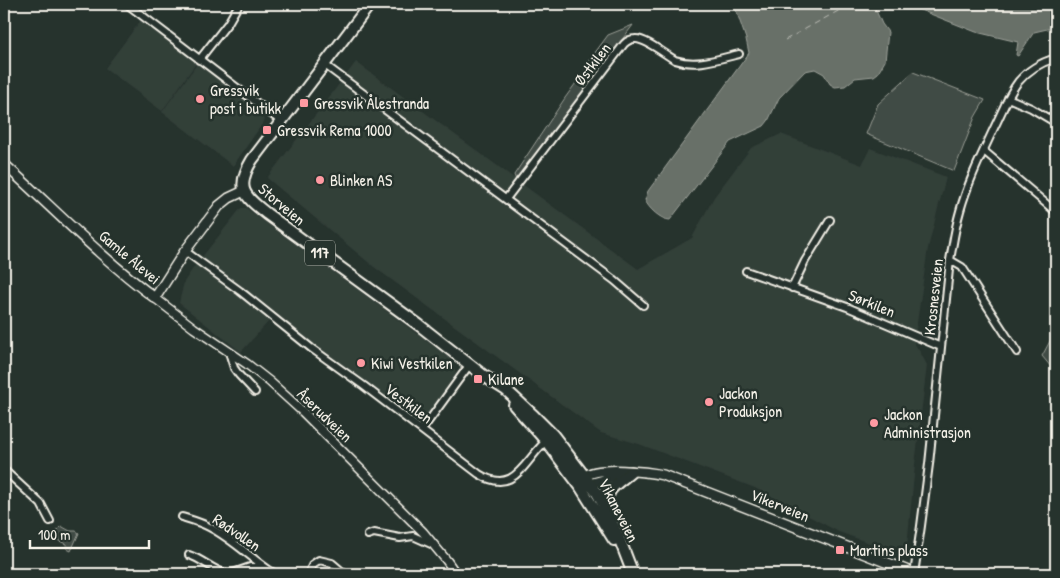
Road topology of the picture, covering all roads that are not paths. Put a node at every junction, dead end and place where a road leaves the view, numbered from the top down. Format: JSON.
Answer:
{"nodes":[{"id":1,"x":127,"y":4,"type":"edge"},
{"id":2,"x":239,"y":4,"type":"edge"},
{"id":3,"x":370,"y":4,"type":"edge"},
{"id":4,"x":738,"y":54,"type":"dead end"},
{"id":5,"x":1056,"y":58,"type":"edge"},
{"id":6,"x":199,"y":60,"type":"junction"},
{"id":7,"x":325,"y":65,"type":"junction"},
{"id":8,"x":1008,"y":98,"type":"junction"},
{"id":9,"x":282,"y":122,"type":"junction"},
{"id":10,"x":1056,"y":123,"type":"edge"},
{"id":11,"x":984,"y":150,"type":"junction"},
{"id":12,"x":5,"y":168,"type":"edge"},
{"id":13,"x":244,"y":190,"type":"junction"},
{"id":14,"x":506,"y":199,"type":"junction"},
{"id":15,"x":1056,"y":212,"type":"edge"},
{"id":16,"x":830,"y":220,"type":"dead end"},
{"id":17,"x":185,"y":251,"type":"junction"},
{"id":18,"x":950,"y":260,"type":"junction"},
{"id":19,"x":746,"y":271,"type":"dead end"},
{"id":20,"x":792,"y":288,"type":"junction"},
{"id":21,"x":155,"y":298,"type":"junction"},
{"id":22,"x":643,"y":305,"type":"dead end"},
{"id":23,"x":941,"y":347,"type":"junction"},
{"id":24,"x":229,"y":352,"type":"junction"},
{"id":25,"x":1017,"y":352,"type":"dead end"},
{"id":26,"x":470,"y":364,"type":"junction"},
{"id":27,"x":256,"y":392,"type":"dead end"},
{"id":28,"x":422,"y":430,"type":"junction"},
{"id":29,"x":543,"y":444,"type":"dead end"},
{"id":30,"x":4,"y":470,"type":"edge"},
{"id":31,"x":631,"y":472,"type":"junction"},
{"id":32,"x":586,"y":482,"type":"junction"},
{"id":33,"x":606,"y":509,"type":"junction"},
{"id":34,"x":182,"y":517,"type":"dead end"},
{"id":35,"x":50,"y":520,"type":"dead end"},
{"id":36,"x":368,"y":535,"type":"dead end"},
{"id":37,"x":435,"y":546,"type":"junction"},
{"id":38,"x":189,"y":555,"type":"dead end"},
{"id":39,"x":626,"y":557,"type":"junction"},
{"id":40,"x":262,"y":566,"type":"junction"},
{"id":41,"x":229,"y":574,"type":"edge"},
{"id":42,"x":275,"y":574,"type":"edge"},
{"id":43,"x":308,"y":574,"type":"edge"},
{"id":44,"x":344,"y":574,"type":"edge"},
{"id":45,"x":456,"y":574,"type":"edge"},
{"id":46,"x":633,"y":574,"type":"edge"},
{"id":47,"x":915,"y":574,"type":"edge"}],
"edges":[{"from":1,"to":6,"type":"street"},
{"from":2,"to":6,"type":"street"},
{"from":3,"to":7,"type":"main road","name":"Storveien"},
{"from":4,"to":14,"type":"street","name":"Østkilen"},
{"from":5,"to":8,"type":"street","name":"Krosnesveien"},
{"from":6,"to":9,"type":"street"},
{"from":7,"to":9,"type":"main road","name":"Storveien"},
{"from":7,"to":14,"type":"street"},
{"from":8,"to":10,"type":"street"},
{"from":8,"to":11,"type":"street","name":"Krosnesveien"},
{"from":9,"to":13,"type":"main road","name":"Storveien"},
{"from":11,"to":15,"type":"street"},
{"from":11,"to":18,"type":"street","name":"Krosnesveien"},
{"from":12,"to":21,"type":"main road","name":"Gamle Ålevei"},
{"from":13,"to":17,"type":"main road","name":"Gamle Ålevei"},
{"from":13,"to":26,"type":"main road","name":"Storveien","number":"117"},
{"from":14,"to":22,"type":"street"},
{"from":16,"to":20,"type":"street"},
{"from":17,"to":21,"type":"main road","name":"Gamle Ålevei"},
{"from":17,"to":28,"type":"street","name":"Vestkilen"},
{"from":18,"to":23,"type":"street","name":"Krosnesveien"},
{"from":18,"to":25,"type":"street"},
{"from":19,"to":20,"type":"street","name":"Sørkilen"},
{"from":20,"to":23,"type":"street","name":"Sørkilen"},
{"from":21,"to":24,"type":"street","name":"Åserudveien"},
{"from":23,"to":47,"type":"street","name":"Krosnesveien"},
{"from":24,"to":27,"type":"street"},
{"from":24,"to":37,"type":"street","name":"Åserudveien"},
{"from":26,"to":28,"type":"street"},
{"from":26,"to":32,"type":"main road","name":"Storveien","number":"117"},
{"from":28,"to":29,"type":"street","name":"Vestkilen"},
{"from":30,"to":35,"type":"street"},
{"from":31,"to":32,"type":"main road","name":"Vikerveien"},
{"from":31,"to":33,"type":"main road"},
{"from":31,"to":47,"type":"main road","name":"Vikerveien"},
{"from":32,"to":33,"type":"main road","name":"Vikaneveien","number":"117"},
{"from":32,"to":39,"type":"main road","name":"Vikaneveien","number":"117"},
{"from":33,"to":39,"type":"main road","name":"Vikaneveien","number":"117"},
{"from":34,"to":40,"type":"street","name":"Rødvollen"},
{"from":36,"to":37,"type":"street"},
{"from":37,"to":45,"type":"street","name":"Åserudveien"},
{"from":38,"to":41,"type":"street"},
{"from":39,"to":46,"type":"main road","name":"Vikaneveien","number":"117"},
{"from":40,"to":41,"type":"street"},
{"from":40,"to":42,"type":"street","name":"Rødvollen"},
{"from":43,"to":44,"type":"street"}]}
